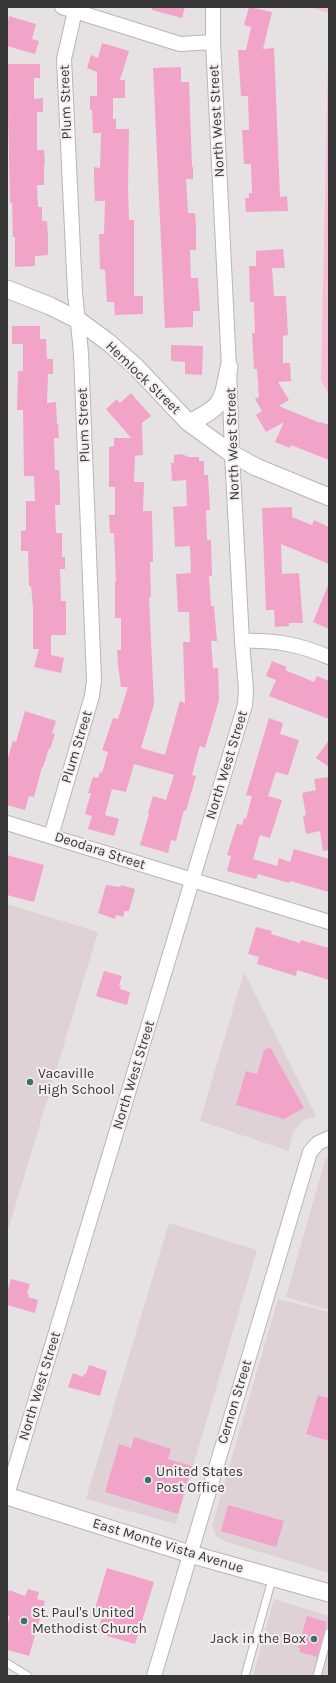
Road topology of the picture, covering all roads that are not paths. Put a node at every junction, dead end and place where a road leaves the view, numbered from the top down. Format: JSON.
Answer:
{"nodes":[{"id":1,"x":213,"y":7,"type":"edge"},
{"id":2,"x":69,"y":9,"type":"edge"},
{"id":3,"x":213,"y":42,"type":"junction"},
{"id":4,"x":7,"y":289,"type":"edge"},
{"id":5,"x":78,"y":320,"type":"junction"},
{"id":6,"x":229,"y":367,"type":"junction"},
{"id":7,"x":189,"y":423,"type":"junction"},
{"id":8,"x":232,"y":454,"type":"junction"},
{"id":9,"x":329,"y":497,"type":"edge"},
{"id":10,"x":242,"y":641,"type":"junction"},
{"id":11,"x":329,"y":657,"type":"edge"},
{"id":12,"x":7,"y":823,"type":"edge"},
{"id":13,"x":51,"y":836,"type":"junction"},
{"id":14,"x":192,"y":881,"type":"junction"},
{"id":15,"x":329,"y":922,"type":"edge"},
{"id":16,"x":329,"y":1138,"type":"edge"},
{"id":17,"x":7,"y":1495,"type":"edge"},
{"id":18,"x":190,"y":1554,"type":"junction"},
{"id":19,"x":273,"y":1576,"type":"junction"},
{"id":20,"x":329,"y":1593,"type":"edge"},
{"id":21,"x":329,"y":1632,"type":"edge"},
{"id":22,"x":7,"y":1663,"type":"edge"},
{"id":23,"x":156,"y":1675,"type":"edge"},
{"id":24,"x":28,"y":1676,"type":"edge"},
{"id":25,"x":245,"y":1676,"type":"edge"},
{"id":26,"x":317,"y":1676,"type":"edge"}],
"edges":[{"from":1,"to":3,"type":"street","name":"North West Street"},
{"from":2,"to":3,"type":"street"},
{"from":2,"to":5,"type":"street","name":"Plum Street"},
{"from":3,"to":6,"type":"street","name":"North West Street"},
{"from":4,"to":5,"type":"street","name":"Hemlock Street"},
{"from":5,"to":7,"type":"street","name":"Hemlock Street"},
{"from":5,"to":13,"type":"street","name":"Plum Street"},
{"from":6,"to":7,"type":"street"},
{"from":6,"to":8,"type":"street","name":"North West Street"},
{"from":7,"to":8,"type":"street","name":"Hemlock Street"},
{"from":8,"to":9,"type":"street","name":"Hemlock Street"},
{"from":8,"to":10,"type":"street","name":"North West Street"},
{"from":10,"to":11,"type":"street"},
{"from":10,"to":14,"type":"street","name":"North West Street"},
{"from":12,"to":13,"type":"street","name":"Deodara Street"},
{"from":13,"to":14,"type":"street","name":"Deodara Street"},
{"from":14,"to":15,"type":"street","name":"Deodara Street"},
{"from":14,"to":17,"type":"street","name":"North West Street"},
{"from":16,"to":18,"type":"street","name":"Cernon Street"},
{"from":17,"to":18,"type":"street","name":"East Monte Vista Avenue"},
{"from":18,"to":19,"type":"street","name":"East Monte Vista Avenue"},
{"from":18,"to":23,"type":"street","name":"Cernon Street"},
{"from":19,"to":20,"type":"street","name":"East Monte Vista Avenue"},
{"from":19,"to":25,"type":"lane"},
{"from":21,"to":26,"type":"lane"},
{"from":22,"to":24,"type":"lane"}]}
